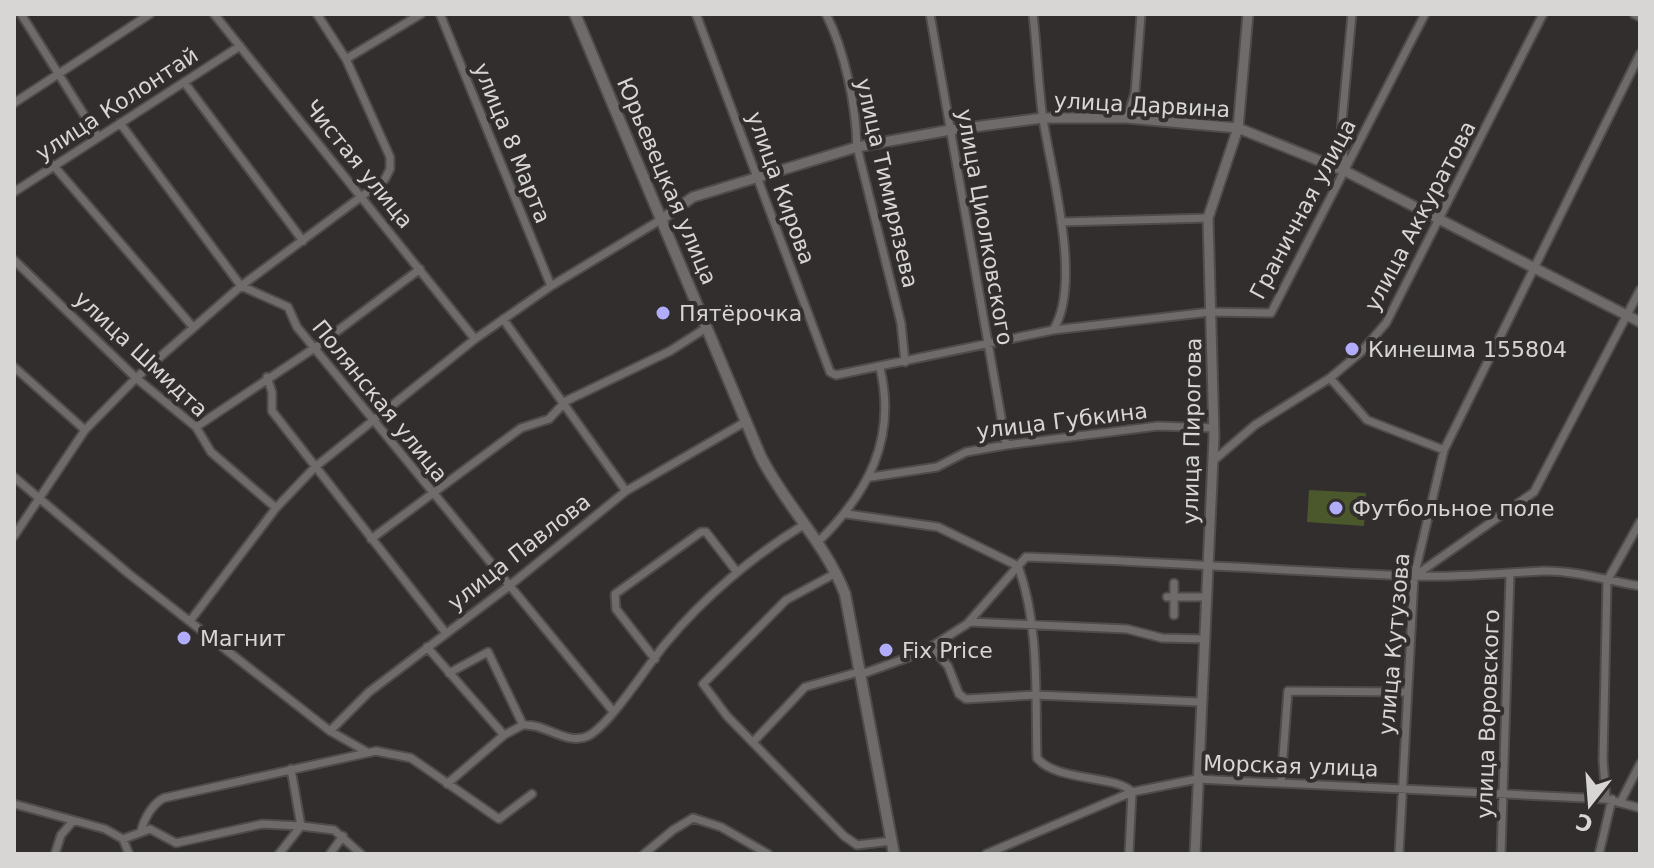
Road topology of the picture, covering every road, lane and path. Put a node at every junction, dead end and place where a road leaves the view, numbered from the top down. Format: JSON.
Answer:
{"nodes":[{"id":1,"x":21,"y":14,"type":"edge"},
{"id":2,"x":150,"y":14,"type":"edge"},
{"id":3,"x":214,"y":14,"type":"edge"},
{"id":4,"x":317,"y":14,"type":"edge"},
{"id":5,"x":421,"y":14,"type":"edge"},
{"id":6,"x":440,"y":14,"type":"edge"},
{"id":7,"x":575,"y":14,"type":"edge"},
{"id":8,"x":696,"y":14,"type":"edge"},
{"id":9,"x":826,"y":14,"type":"edge"},
{"id":10,"x":930,"y":14,"type":"edge"},
{"id":11,"x":1033,"y":14,"type":"edge"},
{"id":12,"x":1141,"y":14,"type":"edge"},
{"id":13,"x":1248,"y":14,"type":"edge"},
{"id":14,"x":1352,"y":14,"type":"edge"},
{"id":15,"x":1425,"y":14,"type":"edge"},
{"id":16,"x":1543,"y":14,"type":"edge"},
{"id":17,"x":1634,"y":14,"type":"edge"},
{"id":18,"x":1640,"y":17,"type":"edge"},
{"id":19,"x":240,"y":46,"type":"junction"},
{"id":20,"x":1640,"y":54,"type":"edge"},
{"id":21,"x":346,"y":59,"type":"junction"},
{"id":22,"x":58,"y":74,"type":"junction"},
{"id":23,"x":184,"y":82,"type":"junction"},
{"id":24,"x":14,"y":103,"type":"edge"},
{"id":25,"x":1043,"y":118,"type":"junction"},
{"id":26,"x":1127,"y":118,"type":"junction"},
{"id":27,"x":120,"y":123,"type":"junction"},
{"id":28,"x":1238,"y":128,"type":"junction"},
{"id":29,"x":950,"y":130,"type":"junction"},
{"id":30,"x":98,"y":137,"type":"junction"},
{"id":31,"x":857,"y":147,"type":"junction"},
{"id":32,"x":53,"y":165,"type":"junction"},
{"id":33,"x":1345,"y":171,"type":"junction"},
{"id":34,"x":757,"y":177,"type":"junction"},
{"id":35,"x":14,"y":192,"type":"edge"},
{"id":36,"x":362,"y":199,"type":"junction"},
{"id":37,"x":1208,"y":218,"type":"junction"},
{"id":38,"x":662,"y":219,"type":"junction"},
{"id":39,"x":1440,"y":220,"type":"junction"},
{"id":40,"x":1061,"y":222,"type":"junction"},
{"id":41,"x":303,"y":241,"type":"junction"},
{"id":42,"x":14,"y":260,"type":"edge"},
{"id":43,"x":1532,"y":268,"type":"junction"},
{"id":44,"x":420,"y":269,"type":"junction"},
{"id":45,"x":241,"y":286,"type":"junction"},
{"id":46,"x":551,"y":286,"type":"junction"},
{"id":47,"x":1640,"y":290,"type":"edge"},
{"id":48,"x":1210,"y":312,"type":"junction"},
{"id":49,"x":1627,"y":316,"type":"junction"},
{"id":50,"x":503,"y":319,"type":"junction"},
{"id":51,"x":1640,"y":322,"type":"edge"},
{"id":52,"x":193,"y":327,"type":"junction"},
{"id":53,"x":706,"y":328,"type":"junction"},
{"id":54,"x":1053,"y":330,"type":"junction"},
{"id":55,"x":475,"y":339,"type":"junction"},
{"id":56,"x":987,"y":343,"type":"junction"},
{"id":57,"x":316,"y":347,"type":"junction"},
{"id":58,"x":905,"y":362,"type":"junction"},
{"id":59,"x":14,"y":367,"type":"edge"},
{"id":60,"x":880,"y":368,"type":"junction"},
{"id":61,"x":267,"y":377,"type":"junction"},
{"id":62,"x":136,"y":378,"type":"junction"},
{"id":63,"x":1330,"y":378,"type":"junction"},
{"id":64,"x":566,"y":401,"type":"junction"},
{"id":65,"x":374,"y":419,"type":"junction"},
{"id":66,"x":745,"y":422,"type":"junction"},
{"id":67,"x":196,"y":427,"type":"junction"},
{"id":68,"x":1214,"y":428,"type":"junction"},
{"id":69,"x":85,"y":430,"type":"junction"},
{"id":70,"x":1006,"y":445,"type":"junction"},
{"id":71,"x":1444,"y":450,"type":"junction"},
{"id":72,"x":1213,"y":461,"type":"junction"},
{"id":73,"x":315,"y":467,"type":"junction"},
{"id":74,"x":14,"y":477,"type":"edge"},
{"id":75,"x":871,"y":477,"type":"junction"},
{"id":76,"x":626,"y":491,"type":"junction"},
{"id":77,"x":432,"y":493,"type":"junction"},
{"id":78,"x":38,"y":499,"type":"junction"},
{"id":79,"x":276,"y":508,"type":"junction"},
{"id":80,"x":847,"y":514,"type":"junction"},
{"id":81,"x":1640,"y":522,"type":"edge"},
{"id":82,"x":805,"y":524,"type":"junction"},
{"id":83,"x":14,"y":536,"type":"edge"},
{"id":84,"x":371,"y":539,"type":"junction"},
{"id":85,"x":818,"y":542,"type":"junction"},
{"id":86,"x":1206,"y":563,"type":"junction"},
{"id":87,"x":1018,"y":566,"type":"junction"},
{"id":88,"x":737,"y":572,"type":"junction"},
{"id":89,"x":836,"y":573,"type":"junction"},
{"id":90,"x":1510,"y":575,"type":"junction"},
{"id":91,"x":1414,"y":577,"type":"junction"},
{"id":92,"x":1607,"y":581,"type":"junction"},
{"id":93,"x":1174,"y":583,"type":"dead end"},
{"id":94,"x":509,"y":586,"type":"junction"},
{"id":95,"x":1640,"y":586,"type":"edge"},
{"id":96,"x":1170,"y":597,"type":"junction"},
{"id":97,"x":1205,"y":597,"type":"junction"},
{"id":98,"x":1174,"y":615,"type":"dead end"},
{"id":99,"x":190,"y":621,"type":"junction"},
{"id":100,"x":970,"y":622,"type":"junction"},
{"id":101,"x":1031,"y":627,"type":"junction"},
{"id":102,"x":445,"y":632,"type":"junction"},
{"id":103,"x":1203,"y":639,"type":"junction"},
{"id":104,"x":427,"y":647,"type":"junction"},
{"id":105,"x":931,"y":647,"type":"junction"},
{"id":106,"x":655,"y":659,"type":"junction"},
{"id":107,"x":449,"y":673,"type":"junction"},
{"id":108,"x":862,"y":673,"type":"junction"},
{"id":109,"x":1406,"y":692,"type":"junction"},
{"id":110,"x":1035,"y":695,"type":"junction"},
{"id":111,"x":1200,"y":702,"type":"junction"},
{"id":112,"x":612,"y":710,"type":"junction"},
{"id":113,"x":523,"y":725,"type":"junction"},
{"id":114,"x":330,"y":731,"type":"junction"},
{"id":115,"x":504,"y":735,"type":"junction"},
{"id":116,"x":754,"y":741,"type":"junction"},
{"id":117,"x":367,"y":752,"type":"junction"},
{"id":118,"x":1640,"y":764,"type":"edge"},
{"id":119,"x":291,"y":769,"type":"junction"},
{"id":120,"x":1197,"y":779,"type":"junction"},
{"id":121,"x":1281,"y":783,"type":"junction"},
{"id":122,"x":447,"y":784,"type":"junction"},
{"id":123,"x":1401,"y":789,"type":"junction"},
{"id":124,"x":1132,"y":792,"type":"junction"},
{"id":125,"x":532,"y":794,"type":"dead end"},
{"id":126,"x":1503,"y":795,"type":"junction"},
{"id":127,"x":1609,"y":799,"type":"junction"},
{"id":128,"x":1621,"y":801,"type":"junction"},
{"id":129,"x":14,"y":804,"type":"edge"},
{"id":130,"x":1640,"y":808,"type":"edge"},
{"id":131,"x":73,"y":821,"type":"junction"},
{"id":132,"x":301,"y":826,"type":"junction"},
{"id":133,"x":141,"y":832,"type":"junction"},
{"id":134,"x":343,"y":836,"type":"junction"},
{"id":135,"x":123,"y":839,"type":"junction"},
{"id":136,"x":892,"y":841,"type":"junction"},
{"id":137,"x":130,"y":853,"type":"edge"},
{"id":138,"x":55,"y":854,"type":"edge"},
{"id":139,"x":279,"y":854,"type":"edge"},
{"id":140,"x":330,"y":854,"type":"edge"},
{"id":141,"x":361,"y":854,"type":"edge"},
{"id":142,"x":644,"y":854,"type":"edge"},
{"id":143,"x":768,"y":854,"type":"edge"},
{"id":144,"x":894,"y":854,"type":"edge"},
{"id":145,"x":986,"y":854,"type":"edge"},
{"id":146,"x":1129,"y":854,"type":"edge"},
{"id":147,"x":1195,"y":854,"type":"edge"},
{"id":148,"x":1399,"y":854,"type":"edge"},
{"id":149,"x":1501,"y":854,"type":"edge"},
{"id":150,"x":1599,"y":854,"type":"edge"}],
"edges":[{"from":1,"to":22,"type":"street"},
{"from":2,"to":22,"type":"street"},
{"from":3,"to":19,"type":"street","name":"Чистая улица"},
{"from":4,"to":21,"type":"street"},
{"from":5,"to":21,"type":"street"},
{"from":6,"to":46,"type":"street","name":"улица 8 Марта"},
{"from":7,"to":38,"type":"main road","name":"Юрьевецкая улица"},
{"from":8,"to":34,"type":"street","name":"улица Кирова"},
{"from":9,"to":31,"type":"street","name":"улица Тимирязева"},
{"from":10,"to":29,"type":"street","name":"улица Циолковского"},
{"from":11,"to":25,"type":"street"},
{"from":12,"to":26,"type":"street"},
{"from":13,"to":28,"type":"street","name":"улица Пирогова"},
{"from":14,"to":33,"type":"street"},
{"from":15,"to":33,"type":"street","name":"Граничная улица"},
{"from":16,"to":39,"type":"street","name":"улица Аккуратова"},
{"from":17,"to":18,"type":"street"},
{"from":19,"to":23,"type":"street","name":"улица Колонтай"},
{"from":19,"to":36,"type":"street","name":"Чистая улица"},
{"from":20,"to":43,"type":"street","name":"улица Кутузова"},
{"from":21,"to":36,"type":"street"},
{"from":22,"to":24,"type":"street"},
{"from":22,"to":30,"type":"street"},
{"from":23,"to":27,"type":"street","name":"улица Колонтай"},
{"from":23,"to":41,"type":"street"},
{"from":25,"to":26,"type":"street","name":"улица Дарвина"},
{"from":25,"to":29,"type":"street","name":"улица Дарвина"},
{"from":25,"to":40,"type":"street"},
{"from":26,"to":28,"type":"street","name":"улица Дарвина"},
{"from":27,"to":30,"type":"street","name":"улица Колонтай"},
{"from":27,"to":45,"type":"street","name":"Полянская улица"},
{"from":28,"to":33,"type":"street","name":"улица Дарвина"},
{"from":28,"to":37,"type":"street","name":"улица Пирогова"},
{"from":29,"to":31,"type":"street","name":"улица Дарвина"},
{"from":29,"to":56,"type":"street","name":"улица Циолковского"},
{"from":30,"to":32,"type":"street","name":"улица Колонтай"},
{"from":31,"to":34,"type":"street","name":"улица Дарвина"},
{"from":31,"to":58,"type":"street","name":"улица Тимирязева"},
{"from":32,"to":35,"type":"street","name":"улица Колонтай"},
{"from":32,"to":52,"type":"street"},
{"from":33,"to":39,"type":"street","name":"улица Дарвина"},
{"from":33,"to":48,"type":"street","name":"Граничная улица"},
{"from":34,"to":38,"type":"street","name":"улица Дарвина"},
{"from":34,"to":60,"type":"street","name":"улица Кирова"},
{"from":36,"to":41,"type":"street"},
{"from":36,"to":44,"type":"street","name":"Чистая улица"},
{"from":37,"to":40,"type":"street"},
{"from":37,"to":48,"type":"street","name":"улица Пирогова"},
{"from":38,"to":46,"type":"street"},
{"from":38,"to":53,"type":"main road","name":"Юрьевецкая улица"},
{"from":39,"to":43,"type":"street","name":"улица Дарвина"},
{"from":39,"to":63,"type":"street","name":"улица Аккуратова"},
{"from":40,"to":54,"type":"street"},
{"from":41,"to":45,"type":"street"},
{"from":42,"to":62,"type":"street","name":"улица Шмидта"},
{"from":43,"to":49,"type":"street","name":"улица Дарвина"},
{"from":43,"to":71,"type":"street","name":"улица Кутузова"},
{"from":44,"to":55,"type":"street","name":"Чистая улица"},
{"from":44,"to":57,"type":"street"},
{"from":45,"to":52,"type":"street"},
{"from":45,"to":57,"type":"street","name":"Полянская улица"},
{"from":46,"to":50,"type":"street"},
{"from":47,"to":49,"type":"street"},
{"from":48,"to":54,"type":"street","name":"Граничная улица"},
{"from":48,"to":68,"type":"street","name":"улица Пирогова"},
{"from":49,"to":51,"type":"street","name":"улица Дарвина"},
{"from":49,"to":91,"type":"street"},
{"from":50,"to":55,"type":"street"},
{"from":50,"to":64,"type":"street"},
{"from":52,"to":62,"type":"street"},
{"from":53,"to":64,"type":"street"},
{"from":53,"to":66,"type":"main road","name":"Юрьевецкая улица"},
{"from":54,"to":56,"type":"street"},
{"from":55,"to":65,"type":"street"},
{"from":56,"to":58,"type":"street"},
{"from":56,"to":70,"type":"street","name":"улица Циолковского"},
{"from":57,"to":61,"type":"street"},
{"from":57,"to":65,"type":"street","name":"Полянская улица"},
{"from":58,"to":60,"type":"street"},
{"from":59,"to":69,"type":"street"},
{"from":60,"to":75,"type":"street"},
{"from":61,"to":67,"type":"street"},
{"from":61,"to":73,"type":"street"},
{"from":62,"to":67,"type":"street","name":"улица Шмидта"},
{"from":62,"to":69,"type":"street"},
{"from":63,"to":71,"type":"street"},
{"from":63,"to":72,"type":"street","name":"улица Аккуратова"},
{"from":64,"to":76,"type":"street"},
{"from":64,"to":77,"type":"street"},
{"from":65,"to":73,"type":"street"},
{"from":65,"to":77,"type":"street","name":"Полянская улица"},
{"from":66,"to":76,"type":"street","name":"улица Павлова"},
{"from":66,"to":82,"type":"main road","name":"Юрьевецкая улица"},
{"from":67,"to":79,"type":"street","name":"улица Шмидта"},
{"from":68,"to":70,"type":"street","name":"улица Губкина"},
{"from":68,"to":72,"type":"street","name":"улица Пирогова"},
{"from":69,"to":78,"type":"street"},
{"from":70,"to":75,"type":"street","name":"улица Губкина"},
{"from":71,"to":91,"type":"street","name":"улица Кутузова"},
{"from":72,"to":86,"type":"street","name":"улица Пирогова"},
{"from":73,"to":79,"type":"street"},
{"from":73,"to":84,"type":"street"},
{"from":74,"to":78,"type":"street"},
{"from":75,"to":80,"type":"street"},
{"from":76,"to":94,"type":"street","name":"улица Павлова"},
{"from":77,"to":84,"type":"street"},
{"from":77,"to":94,"type":"street","name":"Полянская улица"},
{"from":78,"to":83,"type":"street"},
{"from":78,"to":99,"type":"street"},
{"from":79,"to":99,"type":"street"},
{"from":80,"to":85,"type":"street"},
{"from":80,"to":87,"type":"street"},
{"from":81,"to":92,"type":"street"},
{"from":82,"to":85,"type":"main road","name":"Юрьевецкая улица"},
{"from":82,"to":88,"type":"street"},
{"from":84,"to":102,"type":"street"},
{"from":85,"to":89,"type":"main road","name":"Юрьевецкая улица"},
{"from":86,"to":87,"type":"street"},
{"from":86,"to":91,"type":"street"},
{"from":86,"to":97,"type":"street","name":"улица Пирогова"},
{"from":87,"to":100,"type":"street"},
{"from":87,"to":101,"type":"street","name":"Морская улица"},
{"from":88,"to":106,"type":"street"},
{"from":88,"to":106,"type":"street"},
{"from":89,"to":108,"type":"main road","name":"Юрьевецкая улица"},
{"from":89,"to":116,"type":"street"},
{"from":90,"to":91,"type":"street"},
{"from":90,"to":92,"type":"street"},
{"from":90,"to":126,"type":"street","name":"улица Воровского"},
{"from":91,"to":109,"type":"street","name":"улица Кутузова"},
{"from":92,"to":95,"type":"street"},
{"from":92,"to":127,"type":"street"},
{"from":93,"to":96,"type":"street"},
{"from":94,"to":102,"type":"street","name":"улица Павлова"},
{"from":94,"to":112,"type":"street","name":"Полянская улица"},
{"from":96,"to":97,"type":"street"},
{"from":96,"to":98,"type":"street"},
{"from":97,"to":103,"type":"street","name":"улица Пирогова"},
{"from":99,"to":114,"type":"street"},
{"from":100,"to":101,"type":"street"},
{"from":100,"to":105,"type":"street"},
{"from":101,"to":103,"type":"street"},
{"from":101,"to":110,"type":"street","name":"Морская улица"},
{"from":102,"to":104,"type":"street","name":"улица Павлова"},
{"from":103,"to":111,"type":"street","name":"улица Пирогова"},
{"from":104,"to":107,"type":"street"},
{"from":104,"to":114,"type":"street","name":"улица Павлова"},
{"from":105,"to":108,"type":"street"},
{"from":105,"to":110,"type":"street"},
{"from":106,"to":112,"type":"street"},
{"from":107,"to":113,"type":"street"},
{"from":107,"to":115,"type":"street"},
{"from":108,"to":116,"type":"street"},
{"from":108,"to":136,"type":"main road","name":"Юрьевецкая улица"},
{"from":109,"to":121,"type":"street"},
{"from":109,"to":123,"type":"street","name":"улица Кутузова"},
{"from":110,"to":111,"type":"street"},
{"from":110,"to":124,"type":"street","name":"Морская улица"},
{"from":111,"to":120,"type":"street","name":"улица Пирогова"},
{"from":112,"to":113,"type":"street"},
{"from":113,"to":115,"type":"street"},
{"from":114,"to":117,"type":"street"},
{"from":115,"to":122,"type":"street"},
{"from":116,"to":136,"type":"street"},
{"from":117,"to":119,"type":"street"},
{"from":117,"to":122,"type":"street"},
{"from":118,"to":128,"type":"street"},
{"from":119,"to":132,"type":"street"},
{"from":119,"to":133,"type":"street"},
{"from":120,"to":121,"type":"street","name":"Морская улица"},
{"from":120,"to":124,"type":"street","name":"Морская улица"},
{"from":120,"to":147,"type":"street","name":"улица Пирогова"},
{"from":121,"to":123,"type":"street","name":"Морская улица"},
{"from":122,"to":125,"type":"street"},
{"from":123,"to":126,"type":"street","name":"Морская улица"},
{"from":123,"to":148,"type":"street","name":"улица Кутузова"},
{"from":124,"to":145,"type":"street"},
{"from":124,"to":146,"type":"street"},
{"from":126,"to":127,"type":"street","name":"Морская улица"},
{"from":126,"to":149,"type":"street","name":"улица Воровского"},
{"from":127,"to":128,"type":"street","name":"Морская улица"},
{"from":127,"to":150,"type":"street"},
{"from":128,"to":130,"type":"street","name":"Морская улица"},
{"from":129,"to":131,"type":"street"},
{"from":131,"to":135,"type":"street"},
{"from":131,"to":138,"type":"street"},
{"from":132,"to":133,"type":"street"},
{"from":132,"to":134,"type":"street"},
{"from":132,"to":139,"type":"street"},
{"from":133,"to":135,"type":"street"},
{"from":134,"to":140,"type":"street"},
{"from":134,"to":141,"type":"street"},
{"from":135,"to":137,"type":"street"},
{"from":136,"to":144,"type":"main road","name":"Юрьевецкая улица"},
{"from":142,"to":143,"type":"street"}]}
